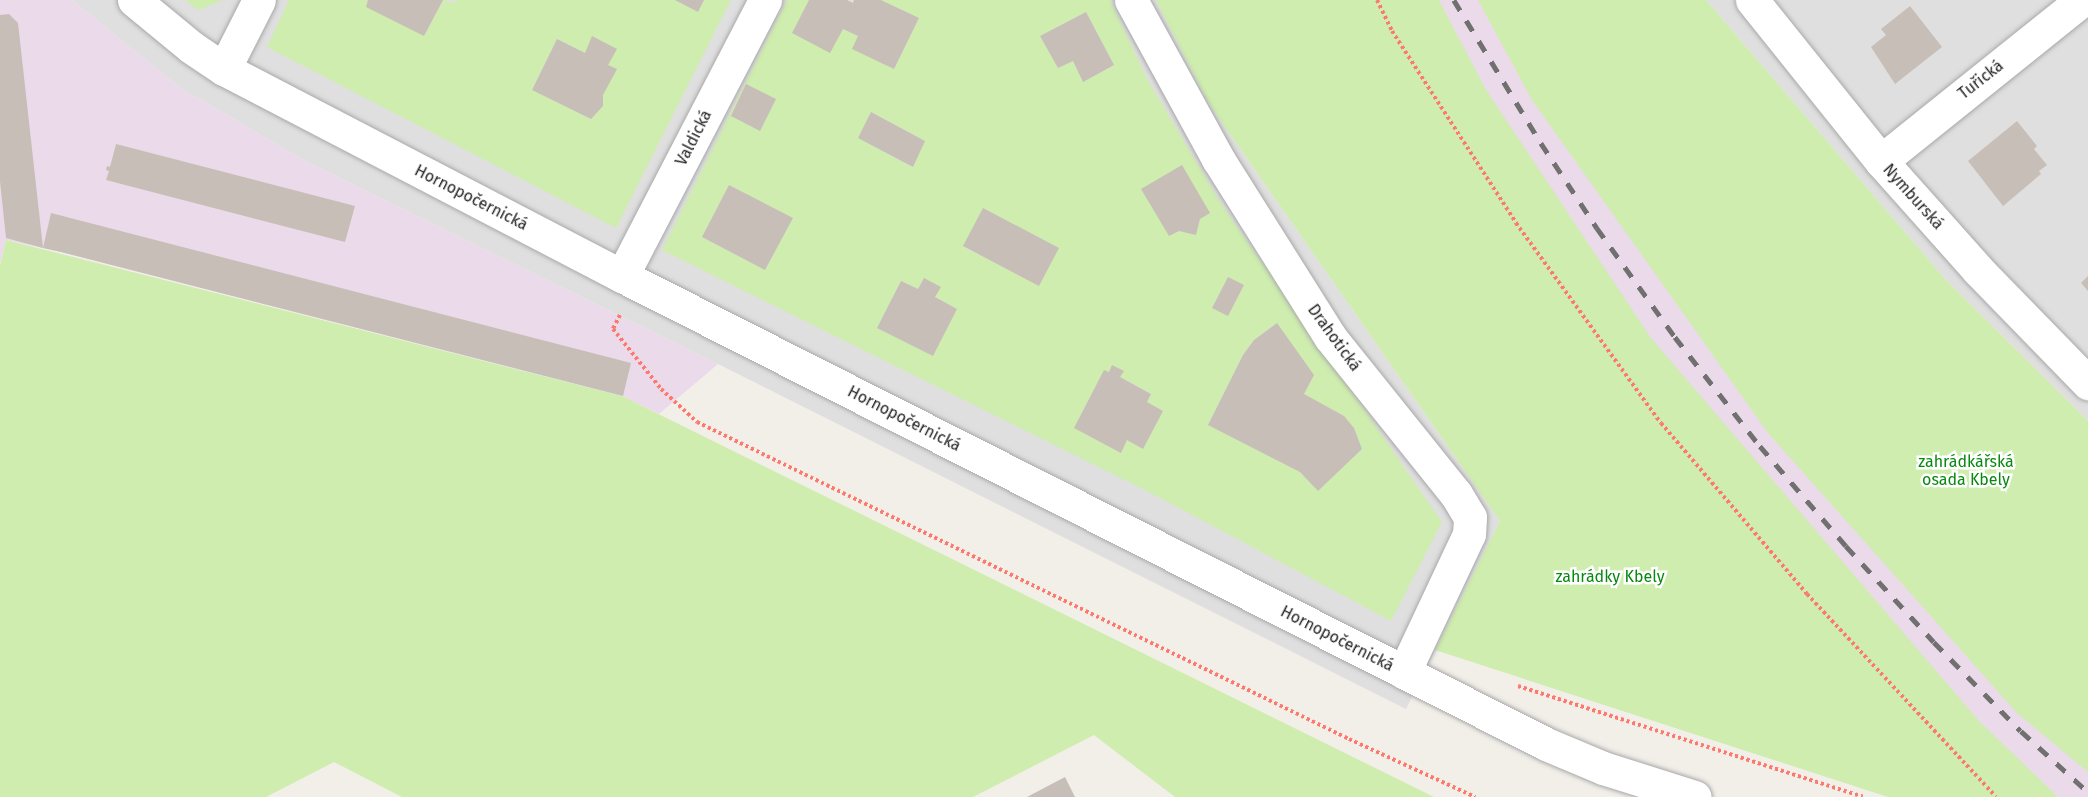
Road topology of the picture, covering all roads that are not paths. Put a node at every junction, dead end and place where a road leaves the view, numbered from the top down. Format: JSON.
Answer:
{"nodes":[{"id":1,"x":134,"y":0,"type":"edge"},
{"id":2,"x":259,"y":0,"type":"edge"},
{"id":3,"x":765,"y":0,"type":"edge"},
{"id":4,"x":1131,"y":0,"type":"edge"},
{"id":5,"x":1752,"y":0,"type":"edge"},
{"id":6,"x":2082,"y":0,"type":"edge"},
{"id":7,"x":224,"y":69,"type":"junction"},
{"id":8,"x":1881,"y":161,"type":"junction"},
{"id":9,"x":622,"y":276,"type":"junction"},
{"id":10,"x":2088,"y":383,"type":"edge"},
{"id":11,"x":1404,"y":672,"type":"junction"},
{"id":12,"x":1695,"y":797,"type":"edge"}],
"edges":[{"from":1,"to":7,"type":"street","name":"Hornopočernická"},
{"from":2,"to":7,"type":"street"},
{"from":3,"to":9,"type":"street","name":"Valdická"},
{"from":4,"to":11,"type":"street","name":"Drahotická"},
{"from":5,"to":8,"type":"street","name":"Nymburská"},
{"from":6,"to":8,"type":"street","name":"Tuřická"},
{"from":7,"to":9,"type":"street","name":"Hornopočernická"},
{"from":8,"to":10,"type":"street","name":"Nymburská"},
{"from":9,"to":11,"type":"street","name":"Hornopočernická"},
{"from":11,"to":12,"type":"street","name":"Hornopočernická"}]}
